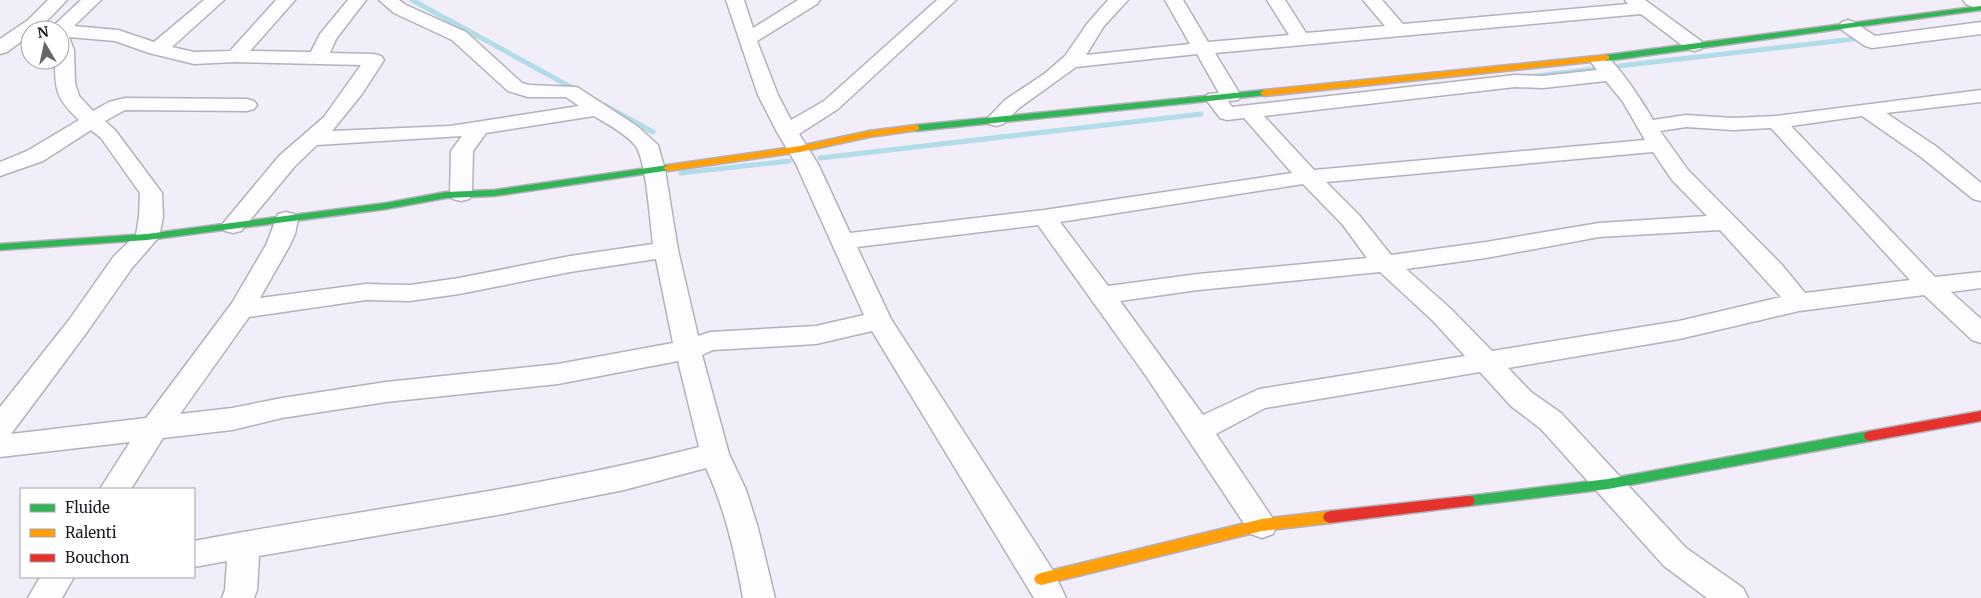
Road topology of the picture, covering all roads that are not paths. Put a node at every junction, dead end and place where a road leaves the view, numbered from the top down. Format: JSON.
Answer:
{"nodes":[{"id":1,"x":58,"y":0,"type":"edge"},
{"id":2,"x":92,"y":0,"type":"edge"},
{"id":3,"x":215,"y":0,"type":"edge"},
{"id":4,"x":286,"y":0,"type":"edge"},
{"id":5,"x":357,"y":0,"type":"edge"},
{"id":6,"x":388,"y":0,"type":"edge"},
{"id":7,"x":735,"y":0,"type":"edge"},
{"id":8,"x":811,"y":0,"type":"edge"},
{"id":9,"x":947,"y":0,"type":"edge"},
{"id":10,"x":1119,"y":0,"type":"edge"},
{"id":11,"x":1174,"y":0,"type":"edge"},
{"id":12,"x":1276,"y":0,"type":"edge"},
{"id":13,"x":1372,"y":0,"type":"edge"},
{"id":14,"x":1639,"y":4,"type":"edge"},
{"id":15,"x":1978,"y":7,"type":"edge"},
{"id":16,"x":70,"y":20,"type":"edge"},
{"id":17,"x":1848,"y":26,"type":"junction"},
{"id":18,"x":1981,"y":28,"type":"edge"},
{"id":19,"x":1398,"y":30,"type":"junction"},
{"id":20,"x":70,"y":31,"type":"edge"},
{"id":21,"x":747,"y":39,"type":"junction"},
{"id":22,"x":1301,"y":39,"type":"junction"},
{"id":23,"x":1694,"y":45,"type":"junction"},
{"id":24,"x":0,"y":48,"type":"edge"},
{"id":25,"x":1202,"y":48,"type":"junction"},
{"id":26,"x":156,"y":50,"type":"junction"},
{"id":27,"x":235,"y":56,"type":"junction"},
{"id":28,"x":318,"y":58,"type":"junction"},
{"id":29,"x":1070,"y":62,"type":"junction"},
{"id":30,"x":1604,"y":66,"type":"junction"},
{"id":31,"x":66,"y":70,"type":"edge"},
{"id":32,"x":1981,"y":96,"type":"edge"},
{"id":33,"x":1223,"y":97,"type":"junction"},
{"id":34,"x":247,"y":105,"type":"dead end"},
{"id":35,"x":598,"y":109,"type":"junction"},
{"id":36,"x":1867,"y":110,"type":"junction"},
{"id":37,"x":1250,"y":111,"type":"junction"},
{"id":38,"x":996,"y":120,"type":"junction"},
{"id":39,"x":93,"y":122,"type":"junction"},
{"id":40,"x":1776,"y":122,"type":"junction"},
{"id":41,"x":480,"y":126,"type":"junction"},
{"id":42,"x":787,"y":132,"type":"junction"},
{"id":43,"x":403,"y":134,"type":"junction"},
{"id":44,"x":1653,"y":136,"type":"junction"},
{"id":45,"x":112,"y":139,"type":"junction"},
{"id":46,"x":312,"y":139,"type":"junction"},
{"id":47,"x":800,"y":149,"type":"junction"},
{"id":48,"x":462,"y":151,"type":"junction"},
{"id":49,"x":35,"y":156,"type":"junction"},
{"id":50,"x":0,"y":168,"type":"edge"},
{"id":51,"x":654,"y":170,"type":"junction"},
{"id":52,"x":1308,"y":177,"type":"junction"},
{"id":53,"x":461,"y":194,"type":"junction"},
{"id":54,"x":1981,"y":194,"type":"edge"},
{"id":55,"x":1044,"y":217,"type":"junction"},
{"id":56,"x":286,"y":219,"type":"junction"},
{"id":57,"x":1726,"y":222,"type":"junction"},
{"id":58,"x":233,"y":226,"type":"junction"},
{"id":59,"x":147,"y":237,"type":"junction"},
{"id":60,"x":843,"y":240,"type":"junction"},
{"id":61,"x":0,"y":247,"type":"edge"},
{"id":62,"x":666,"y":250,"type":"junction"},
{"id":63,"x":1385,"y":264,"type":"junction"},
{"id":64,"x":1981,"y":280,"type":"edge"},
{"id":65,"x":1930,"y":286,"type":"junction"},
{"id":66,"x":1103,"y":295,"type":"junction"},
{"id":67,"x":1799,"y":302,"type":"junction"},
{"id":68,"x":241,"y":310,"type":"junction"},
{"id":69,"x":879,"y":321,"type":"junction"},
{"id":70,"x":1981,"y":334,"type":"edge"},
{"id":71,"x":688,"y":350,"type":"junction"},
{"id":72,"x":1486,"y":362,"type":"junction"},
{"id":73,"x":1981,"y":416,"type":"edge"},
{"id":74,"x":0,"y":426,"type":"edge"},
{"id":75,"x":154,"y":429,"type":"junction"},
{"id":76,"x":1199,"y":430,"type":"junction"},
{"id":77,"x":0,"y":446,"type":"edge"},
{"id":78,"x":715,"y":454,"type":"junction"},
{"id":79,"x":1608,"y":484,"type":"junction"},
{"id":80,"x":116,"y":488,"type":"edge"},
{"id":81,"x":1262,"y":524,"type":"junction"},
{"id":82,"x":244,"y":545,"type":"junction"},
{"id":83,"x":195,"y":554,"type":"edge"},
{"id":84,"x":57,"y":578,"type":"edge"},
{"id":85,"x":1046,"y":588,"type":"edge"},
{"id":86,"x":44,"y":598,"type":"edge"},
{"id":87,"x":238,"y":598,"type":"edge"},
{"id":88,"x":759,"y":598,"type":"edge"},
{"id":89,"x":1732,"y":598,"type":"edge"}],
"edges":[{"from":1,"to":24,"type":"street"},
{"from":2,"to":16,"type":"street"},
{"from":3,"to":26,"type":"street"},
{"from":4,"to":27,"type":"street"},
{"from":5,"to":28,"type":"street"},
{"from":6,"to":35,"type":"street"},
{"from":7,"to":21,"type":"street"},
{"from":8,"to":21,"type":"street"},
{"from":9,"to":42,"type":"street"},
{"from":10,"to":29,"type":"street"},
{"from":11,"to":25,"type":"street"},
{"from":12,"to":22,"type":"street"},
{"from":13,"to":19,"type":"street"},
{"from":14,"to":19,"type":"street"},
{"from":14,"to":23,"type":"street"},
{"from":15,"to":17,"type":"street"},
{"from":17,"to":18,"type":"street"},
{"from":17,"to":23,"type":"street"},
{"from":19,"to":22,"type":"street"},
{"from":20,"to":26,"type":"street"},
{"from":21,"to":42,"type":"street"},
{"from":22,"to":25,"type":"street"},
{"from":23,"to":30,"type":"street"},
{"from":25,"to":29,"type":"street"},
{"from":25,"to":33,"type":"street"},
{"from":26,"to":27,"type":"street"},
{"from":27,"to":28,"type":"street"},
{"from":28,"to":46,"type":"street"},
{"from":29,"to":38,"type":"street"},
{"from":30,"to":33,"type":"street"},
{"from":30,"to":37,"type":"street"},
{"from":30,"to":44,"type":"street"},
{"from":31,"to":39,"type":"street"},
{"from":32,"to":36,"type":"street"},
{"from":33,"to":37,"type":"street"},
{"from":33,"to":38,"type":"street"},
{"from":34,"to":39,"type":"street"},
{"from":35,"to":41,"type":"street"},
{"from":35,"to":51,"type":"street"},
{"from":36,"to":40,"type":"street"},
{"from":36,"to":54,"type":"street"},
{"from":37,"to":52,"type":"street"},
{"from":38,"to":47,"type":"street"},
{"from":39,"to":45,"type":"street"},
{"from":39,"to":49,"type":"street"},
{"from":40,"to":44,"type":"street"},
{"from":40,"to":65,"type":"street"},
{"from":41,"to":43,"type":"street"},
{"from":41,"to":48,"type":"street"},
{"from":42,"to":47,"type":"street"},
{"from":43,"to":46,"type":"street"},
{"from":43,"to":48,"type":"street"},
{"from":44,"to":52,"type":"street"},
{"from":44,"to":57,"type":"street"},
{"from":45,"to":49,"type":"street"},
{"from":45,"to":59,"type":"street"},
{"from":46,"to":58,"type":"street"},
{"from":47,"to":51,"type":"street"},
{"from":47,"to":60,"type":"street"},
{"from":48,"to":53,"type":"street"},
{"from":49,"to":50,"type":"street"},
{"from":51,"to":53,"type":"street"},
{"from":51,"to":62,"type":"street"},
{"from":52,"to":55,"type":"street"},
{"from":52,"to":63,"type":"street"},
{"from":53,"to":56,"type":"street"},
{"from":55,"to":60,"type":"street"},
{"from":55,"to":66,"type":"street"},
{"from":56,"to":58,"type":"street"},
{"from":56,"to":68,"type":"street"},
{"from":57,"to":63,"type":"street"},
{"from":57,"to":67,"type":"street"},
{"from":58,"to":59,"type":"street"},
{"from":59,"to":61,"type":"street"},
{"from":59,"to":74,"type":"street"},
{"from":60,"to":69,"type":"street"},
{"from":62,"to":68,"type":"street"},
{"from":62,"to":71,"type":"street"},
{"from":63,"to":66,"type":"street"},
{"from":63,"to":72,"type":"street"},
{"from":64,"to":65,"type":"street"},
{"from":65,"to":67,"type":"street"},
{"from":65,"to":70,"type":"street"},
{"from":66,"to":76,"type":"street"},
{"from":67,"to":72,"type":"street"},
{"from":68,"to":75,"type":"street"},
{"from":69,"to":71,"type":"street"},
{"from":69,"to":85,"type":"street"},
{"from":71,"to":75,"type":"street"},
{"from":71,"to":78,"type":"street"},
{"from":72,"to":76,"type":"street"},
{"from":72,"to":79,"type":"street"},
{"from":73,"to":79,"type":"street"},
{"from":75,"to":77,"type":"street"},
{"from":75,"to":80,"type":"street"},
{"from":76,"to":81,"type":"street"},
{"from":78,"to":82,"type":"street"},
{"from":78,"to":88,"type":"street"},
{"from":79,"to":81,"type":"street"},
{"from":79,"to":89,"type":"street"},
{"from":81,"to":85,"type":"street"},
{"from":82,"to":83,"type":"street"},
{"from":82,"to":87,"type":"street"},
{"from":84,"to":86,"type":"street"}]}
